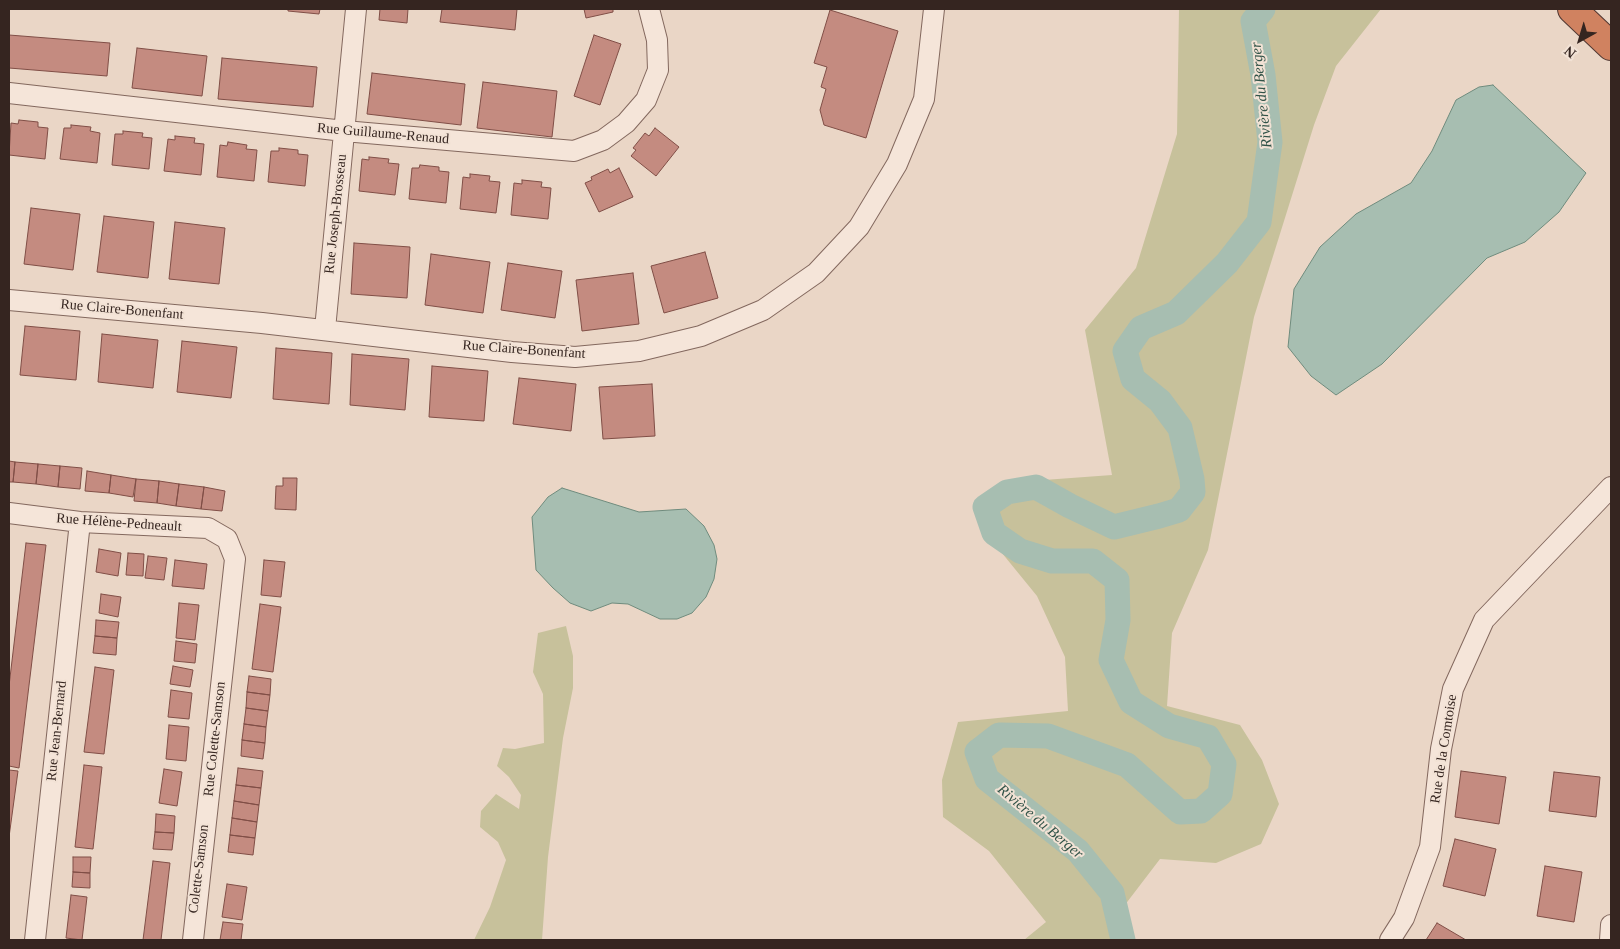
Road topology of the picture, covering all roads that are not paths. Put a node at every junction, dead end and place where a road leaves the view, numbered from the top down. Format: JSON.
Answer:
{"nodes":[{"id":1,"x":356,"y":9,"type":"edge"},
{"id":2,"x":649,"y":9,"type":"edge"},
{"id":3,"x":934,"y":9,"type":"edge"},
{"id":4,"x":1572,"y":9,"type":"edge"},
{"id":5,"x":1611,"y":46,"type":"edge"},
{"id":6,"x":9,"y":93,"type":"edge"},
{"id":7,"x":344,"y":131,"type":"junction"},
{"id":8,"x":9,"y":300,"type":"edge"},
{"id":9,"x":325,"y":329,"type":"junction"},
{"id":10,"x":1611,"y":487,"type":"edge"},
{"id":11,"x":9,"y":513,"type":"edge"},
{"id":12,"x":80,"y":522,"type":"junction"},
{"id":13,"x":227,"y":539,"type":"joint"},
{"id":14,"x":1611,"y":925,"type":"edge"},
{"id":15,"x":35,"y":940,"type":"edge"},
{"id":16,"x":192,"y":940,"type":"edge"},
{"id":17,"x":1390,"y":940,"type":"edge"},
{"id":18,"x":1610,"y":940,"type":"edge"}],
"edges":[{"from":1,"to":7,"type":"street","name":"Rue Joseph-Brosseau"},
{"from":2,"to":7,"type":"street","name":"Rue Guillaume-Renaud"},
{"from":3,"to":9,"type":"street","name":"Rue Claire-Bonenfant"},
{"from":4,"to":5,"type":"highway"},
{"from":6,"to":7,"type":"street","name":"Rue Guillaume-Renaud"},
{"from":7,"to":9,"type":"street","name":"Rue Joseph-Brosseau"},
{"from":8,"to":9,"type":"street","name":"Rue Claire-Bonenfant"},
{"from":10,"to":17,"type":"street","name":"Rue de la Comtoise"},
{"from":11,"to":12,"type":"street","name":"Rue Hélène-Pedneault"},
{"from":12,"to":13,"type":"street","name":"Rue Hélène-Pedneault"},
{"from":12,"to":15,"type":"street","name":"Rue Jean-Bernard"},
{"from":13,"to":16,"type":"street","name":"Rue Colette-Samson"},
{"from":14,"to":18,"type":"street"}]}
